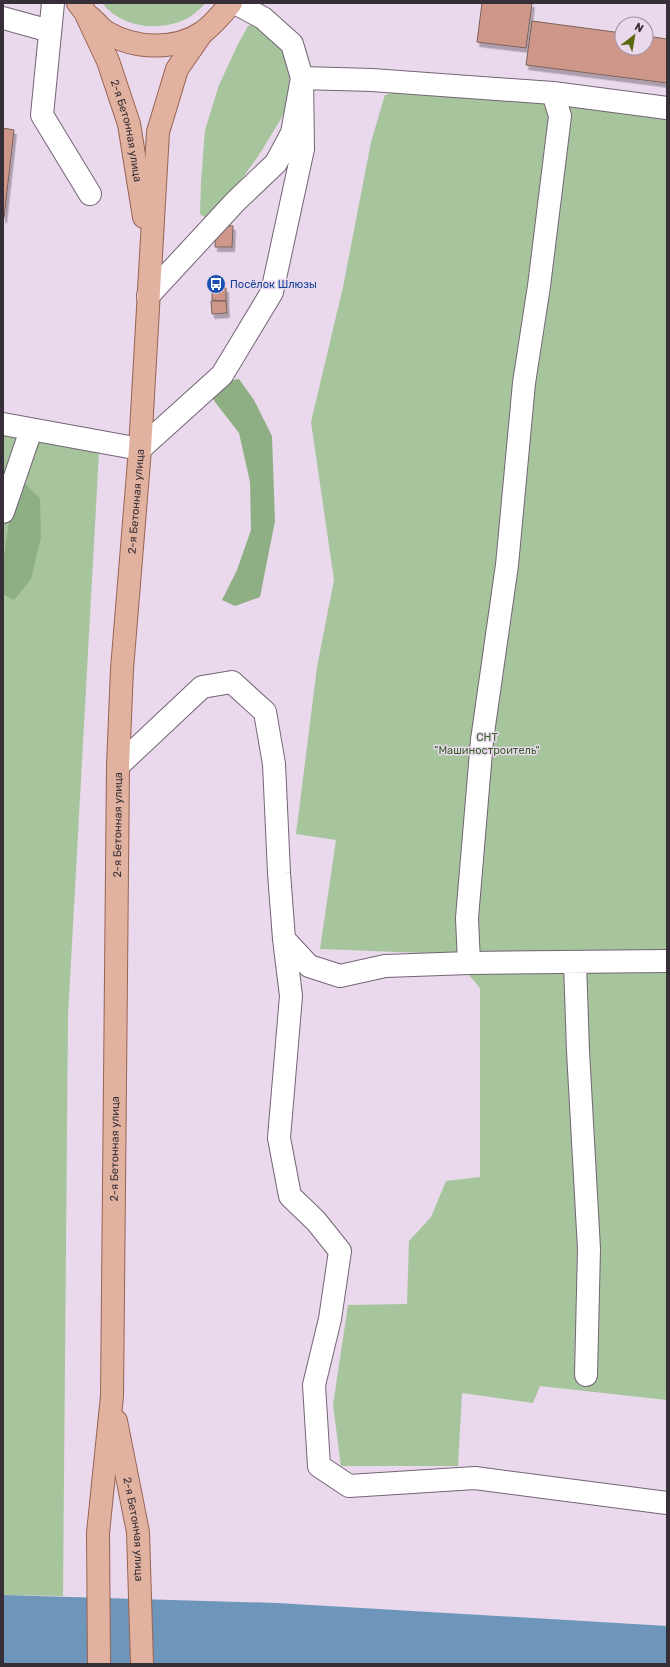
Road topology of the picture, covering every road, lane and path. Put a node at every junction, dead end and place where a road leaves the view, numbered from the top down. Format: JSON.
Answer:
{"nodes":[{"id":1,"x":53,"y":3,"type":"edge"},
{"id":2,"x":230,"y":3,"type":"edge"},
{"id":3,"x":235,"y":3,"type":"edge"},
{"id":4,"x":81,"y":6,"type":"edge"},
{"id":5,"x":3,"y":18,"type":"edge"},
{"id":6,"x":50,"y":31,"type":"junction"},
{"id":7,"x":202,"y":33,"type":"junction"},
{"id":8,"x":302,"y":78,"type":"junction"},
{"id":9,"x":553,"y":93,"type":"junction"},
{"id":10,"x":667,"y":108,"type":"edge"},
{"id":11,"x":90,"y":194,"type":"dead end"},
{"id":12,"x":151,"y":255,"type":"junction"},
{"id":13,"x":148,"y":296,"type":"junction"},
{"id":14,"x":3,"y":424,"type":"edge"},
{"id":15,"x":31,"y":430,"type":"junction"},
{"id":16,"x":140,"y":449,"type":"junction"},
{"id":17,"x":3,"y":512,"type":"edge"},
{"id":18,"x":118,"y":766,"type":"junction"},
{"id":19,"x":284,"y":939,"type":"junction"},
{"id":20,"x":667,"y":960,"type":"edge"},
{"id":21,"x":575,"y":962,"type":"junction"},
{"id":22,"x":469,"y":963,"type":"junction"},
{"id":23,"x":586,"y":1375,"type":"dead end"},
{"id":24,"x":112,"y":1396,"type":"junction"},
{"id":25,"x":667,"y":1503,"type":"edge"},
{"id":26,"x":99,"y":1664,"type":"edge"},
{"id":27,"x":142,"y":1664,"type":"edge"}],
"edges":[{"from":1,"to":6,"type":"lane"},
{"from":2,"to":7,"type":"main road"},
{"from":3,"to":8,"type":"lane"},
{"from":4,"to":7,"type":"main road"},
{"from":4,"to":12,"type":"main road","name":"2-я Бетонная улица"},
{"from":5,"to":6,"type":"lane"},
{"from":6,"to":11,"type":"lane"},
{"from":7,"to":12,"type":"main road","name":"2-я Бетонная улица"},
{"from":8,"to":9,"type":"lane"},
{"from":8,"to":13,"type":"lane"},
{"from":8,"to":16,"type":"lane"},
{"from":9,"to":10,"type":"lane"},
{"from":9,"to":22,"type":"lane"},
{"from":12,"to":13,"type":"main road","name":"2-я Бетонная улица"},
{"from":13,"to":16,"type":"main road","name":"2-я Бетонная улица"},
{"from":14,"to":15,"type":"lane"},
{"from":15,"to":16,"type":"lane"},
{"from":15,"to":17,"type":"lane"},
{"from":16,"to":18,"type":"main road","name":"2-я Бетонная улица"},
{"from":18,"to":19,"type":"lane"},
{"from":18,"to":24,"type":"main road","name":"2-я Бетонная улица"},
{"from":19,"to":22,"type":"lane"},
{"from":19,"to":25,"type":"lane"},
{"from":20,"to":21,"type":"lane"},
{"from":21,"to":22,"type":"lane"},
{"from":21,"to":23,"type":"lane"},
{"from":24,"to":26,"type":"main road","name":"2-я Бетонная улица"},
{"from":24,"to":27,"type":"main road","name":"2-я Бетонная улица"}]}
